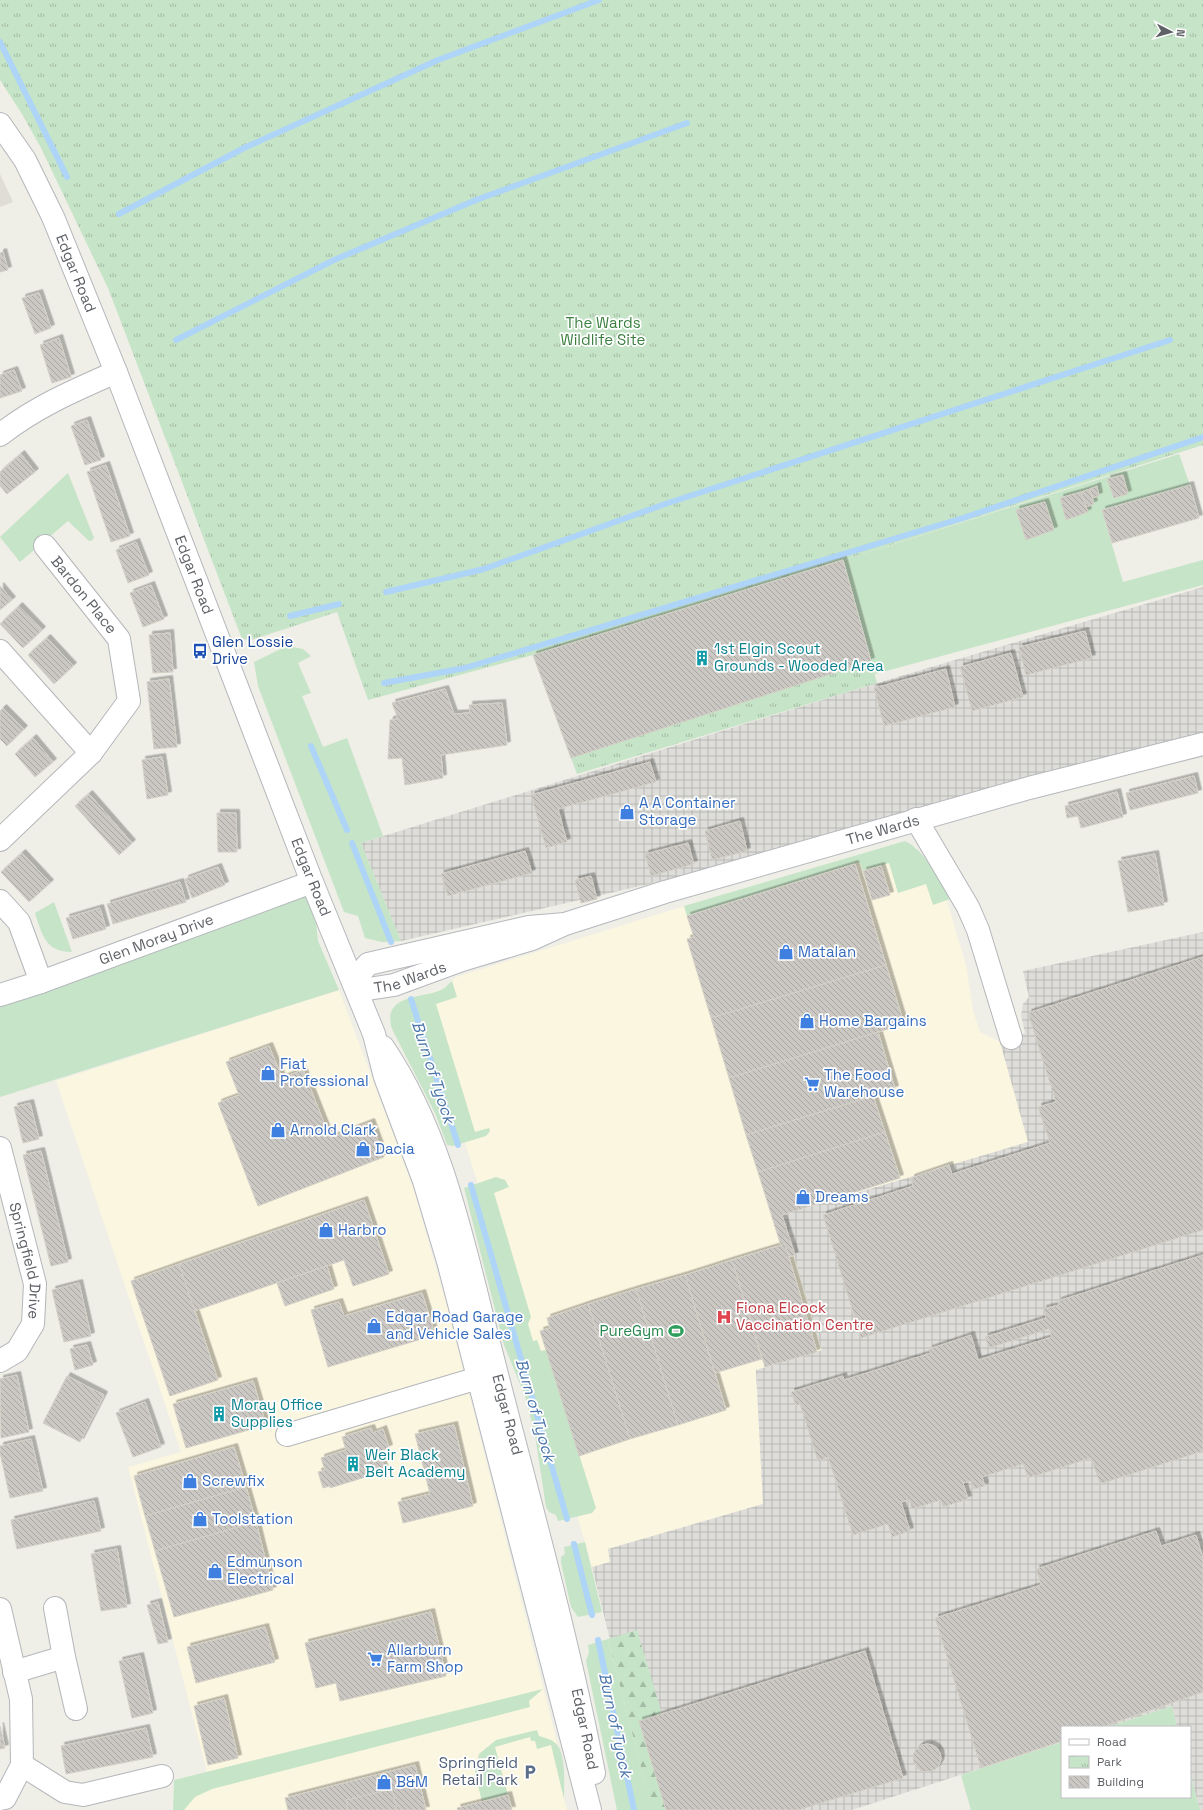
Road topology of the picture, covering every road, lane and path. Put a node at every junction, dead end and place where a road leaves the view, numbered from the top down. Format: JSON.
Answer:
{"nodes":[{"id":1,"x":0,"y":124,"type":"edge"},
{"id":2,"x":116,"y":372,"type":"junction"},
{"id":3,"x":0,"y":435,"type":"edge"},
{"id":4,"x":45,"y":546,"type":"dead end"},
{"id":5,"x":0,"y":651,"type":"edge"},
{"id":6,"x":1203,"y":744,"type":"edge"},
{"id":7,"x":91,"y":753,"type":"junction"},
{"id":8,"x":916,"y":819,"type":"junction"},
{"id":9,"x":0,"y":840,"type":"edge"},
{"id":10,"x":312,"y":882,"type":"junction"},
{"id":11,"x":0,"y":901,"type":"edge"},
{"id":12,"x":565,"y":924,"type":"junction"},
{"id":13,"x":343,"y":955,"type":"junction"},
{"id":14,"x":368,"y":964,"type":"junction"},
{"id":15,"x":41,"y":982,"type":"junction"},
{"id":16,"x":353,"y":982,"type":"junction"},
{"id":17,"x":384,"y":988,"type":"junction"},
{"id":18,"x":0,"y":995,"type":"edge"},
{"id":19,"x":371,"y":1026,"type":"junction"},
{"id":20,"x":1011,"y":1038,"type":"dead end"},
{"id":21,"x":0,"y":1148,"type":"edge"},
{"id":22,"x":0,"y":1361,"type":"edge"},
{"id":23,"x":488,"y":1376,"type":"junction"},
{"id":24,"x":288,"y":1435,"type":"dead end"},
{"id":25,"x":55,"y":1608,"type":"dead end"},
{"id":26,"x":0,"y":1610,"type":"edge"},
{"id":27,"x":64,"y":1657,"type":"junction"},
{"id":28,"x":14,"y":1672,"type":"junction"},
{"id":29,"x":76,"y":1709,"type":"dead end"},
{"id":30,"x":22,"y":1765,"type":"junction"},
{"id":31,"x":162,"y":1776,"type":"dead end"},
{"id":32,"x":0,"y":1799,"type":"edge"},
{"id":33,"x":590,"y":1810,"type":"edge"},
{"id":34,"x":600,"y":1810,"type":"edge"}],
"edges":[{"from":1,"to":2,"type":"street","name":"Edgar Road"},
{"from":2,"to":3,"type":"street"},
{"from":2,"to":10,"type":"street","name":"Edgar Road"},
{"from":4,"to":7,"type":"street","name":"Bardon Place"},
{"from":5,"to":7,"type":"street"},
{"from":6,"to":8,"type":"street","name":"The Wards"},
{"from":7,"to":9,"type":"street","name":"Bardon Place"},
{"from":8,"to":12,"type":"street","name":"The Wards"},
{"from":8,"to":20,"type":"street"},
{"from":10,"to":13,"type":"street","name":"Edgar Road"},
{"from":10,"to":15,"type":"street","name":"Glen Moray Drive"},
{"from":11,"to":15,"type":"street"},
{"from":12,"to":14,"type":"street","name":"The Wards"},
{"from":12,"to":17,"type":"street","name":"The Wards"},
{"from":13,"to":14,"type":"street"},
{"from":13,"to":16,"type":"street","name":"Edgar Road"},
{"from":14,"to":16,"type":"street","name":"The Wards"},
{"from":15,"to":18,"type":"street","name":"Glen Moray Drive"},
{"from":16,"to":17,"type":"street","name":"The Wards"},
{"from":16,"to":19,"type":"street","name":"Edgar Road"},
{"from":17,"to":19,"type":"street"},
{"from":19,"to":23,"type":"street","name":"Edgar Road"},
{"from":21,"to":22,"type":"street","name":"Springfield Drive"},
{"from":23,"to":24,"type":"street"},
{"from":23,"to":33,"type":"street","name":"Edgar Road"},
{"from":23,"to":34,"type":"street","name":"Edgar Road"},
{"from":25,"to":27,"type":"street"},
{"from":26,"to":28,"type":"street"},
{"from":27,"to":28,"type":"street"},
{"from":27,"to":29,"type":"street"},
{"from":28,"to":30,"type":"street"},
{"from":30,"to":31,"type":"street"},
{"from":30,"to":32,"type":"street"}]}
